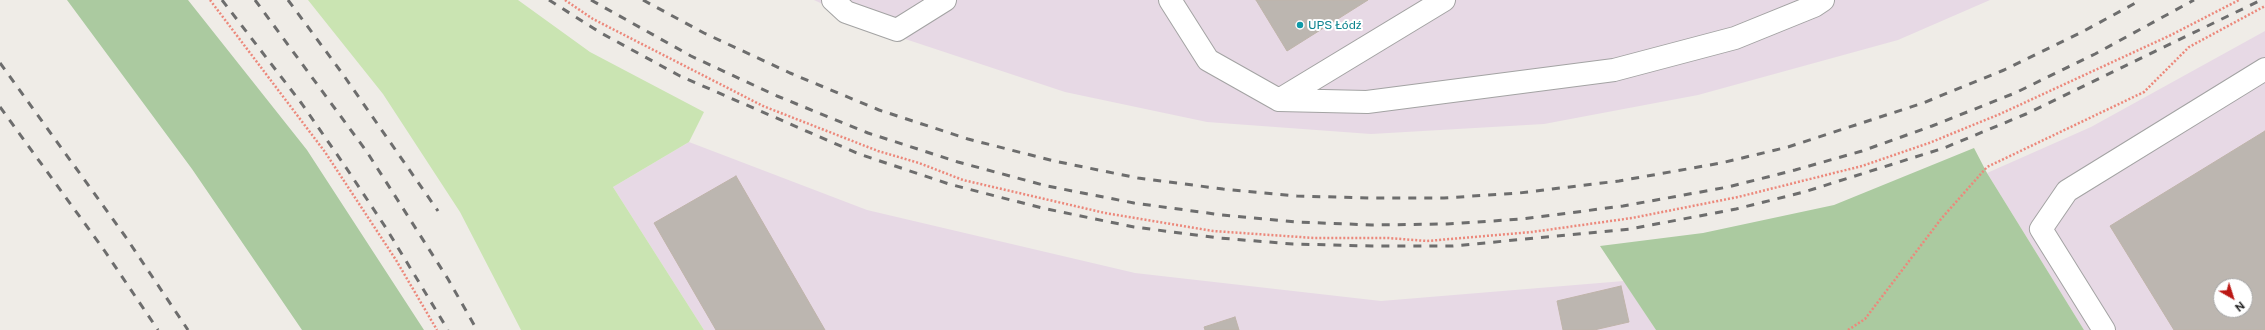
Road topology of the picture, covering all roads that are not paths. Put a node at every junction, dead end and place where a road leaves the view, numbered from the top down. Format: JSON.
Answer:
{"nodes":[{"id":1,"x":833,"y":0,"type":"edge"},
{"id":2,"x":945,"y":0,"type":"edge"},
{"id":3,"x":1170,"y":0,"type":"edge"},
{"id":4,"x":1444,"y":0,"type":"edge"},
{"id":5,"x":1823,"y":0,"type":"edge"},
{"id":6,"x":2265,"y":69,"type":"edge"},
{"id":7,"x":1279,"y":100,"type":"junction"},
{"id":8,"x":2104,"y":330,"type":"edge"}],
"edges":[{"from":1,"to":2,"type":"lane"},
{"from":3,"to":7,"type":"lane"},
{"from":4,"to":7,"type":"lane"},
{"from":5,"to":7,"type":"lane"},
{"from":6,"to":8,"type":"lane"}]}
